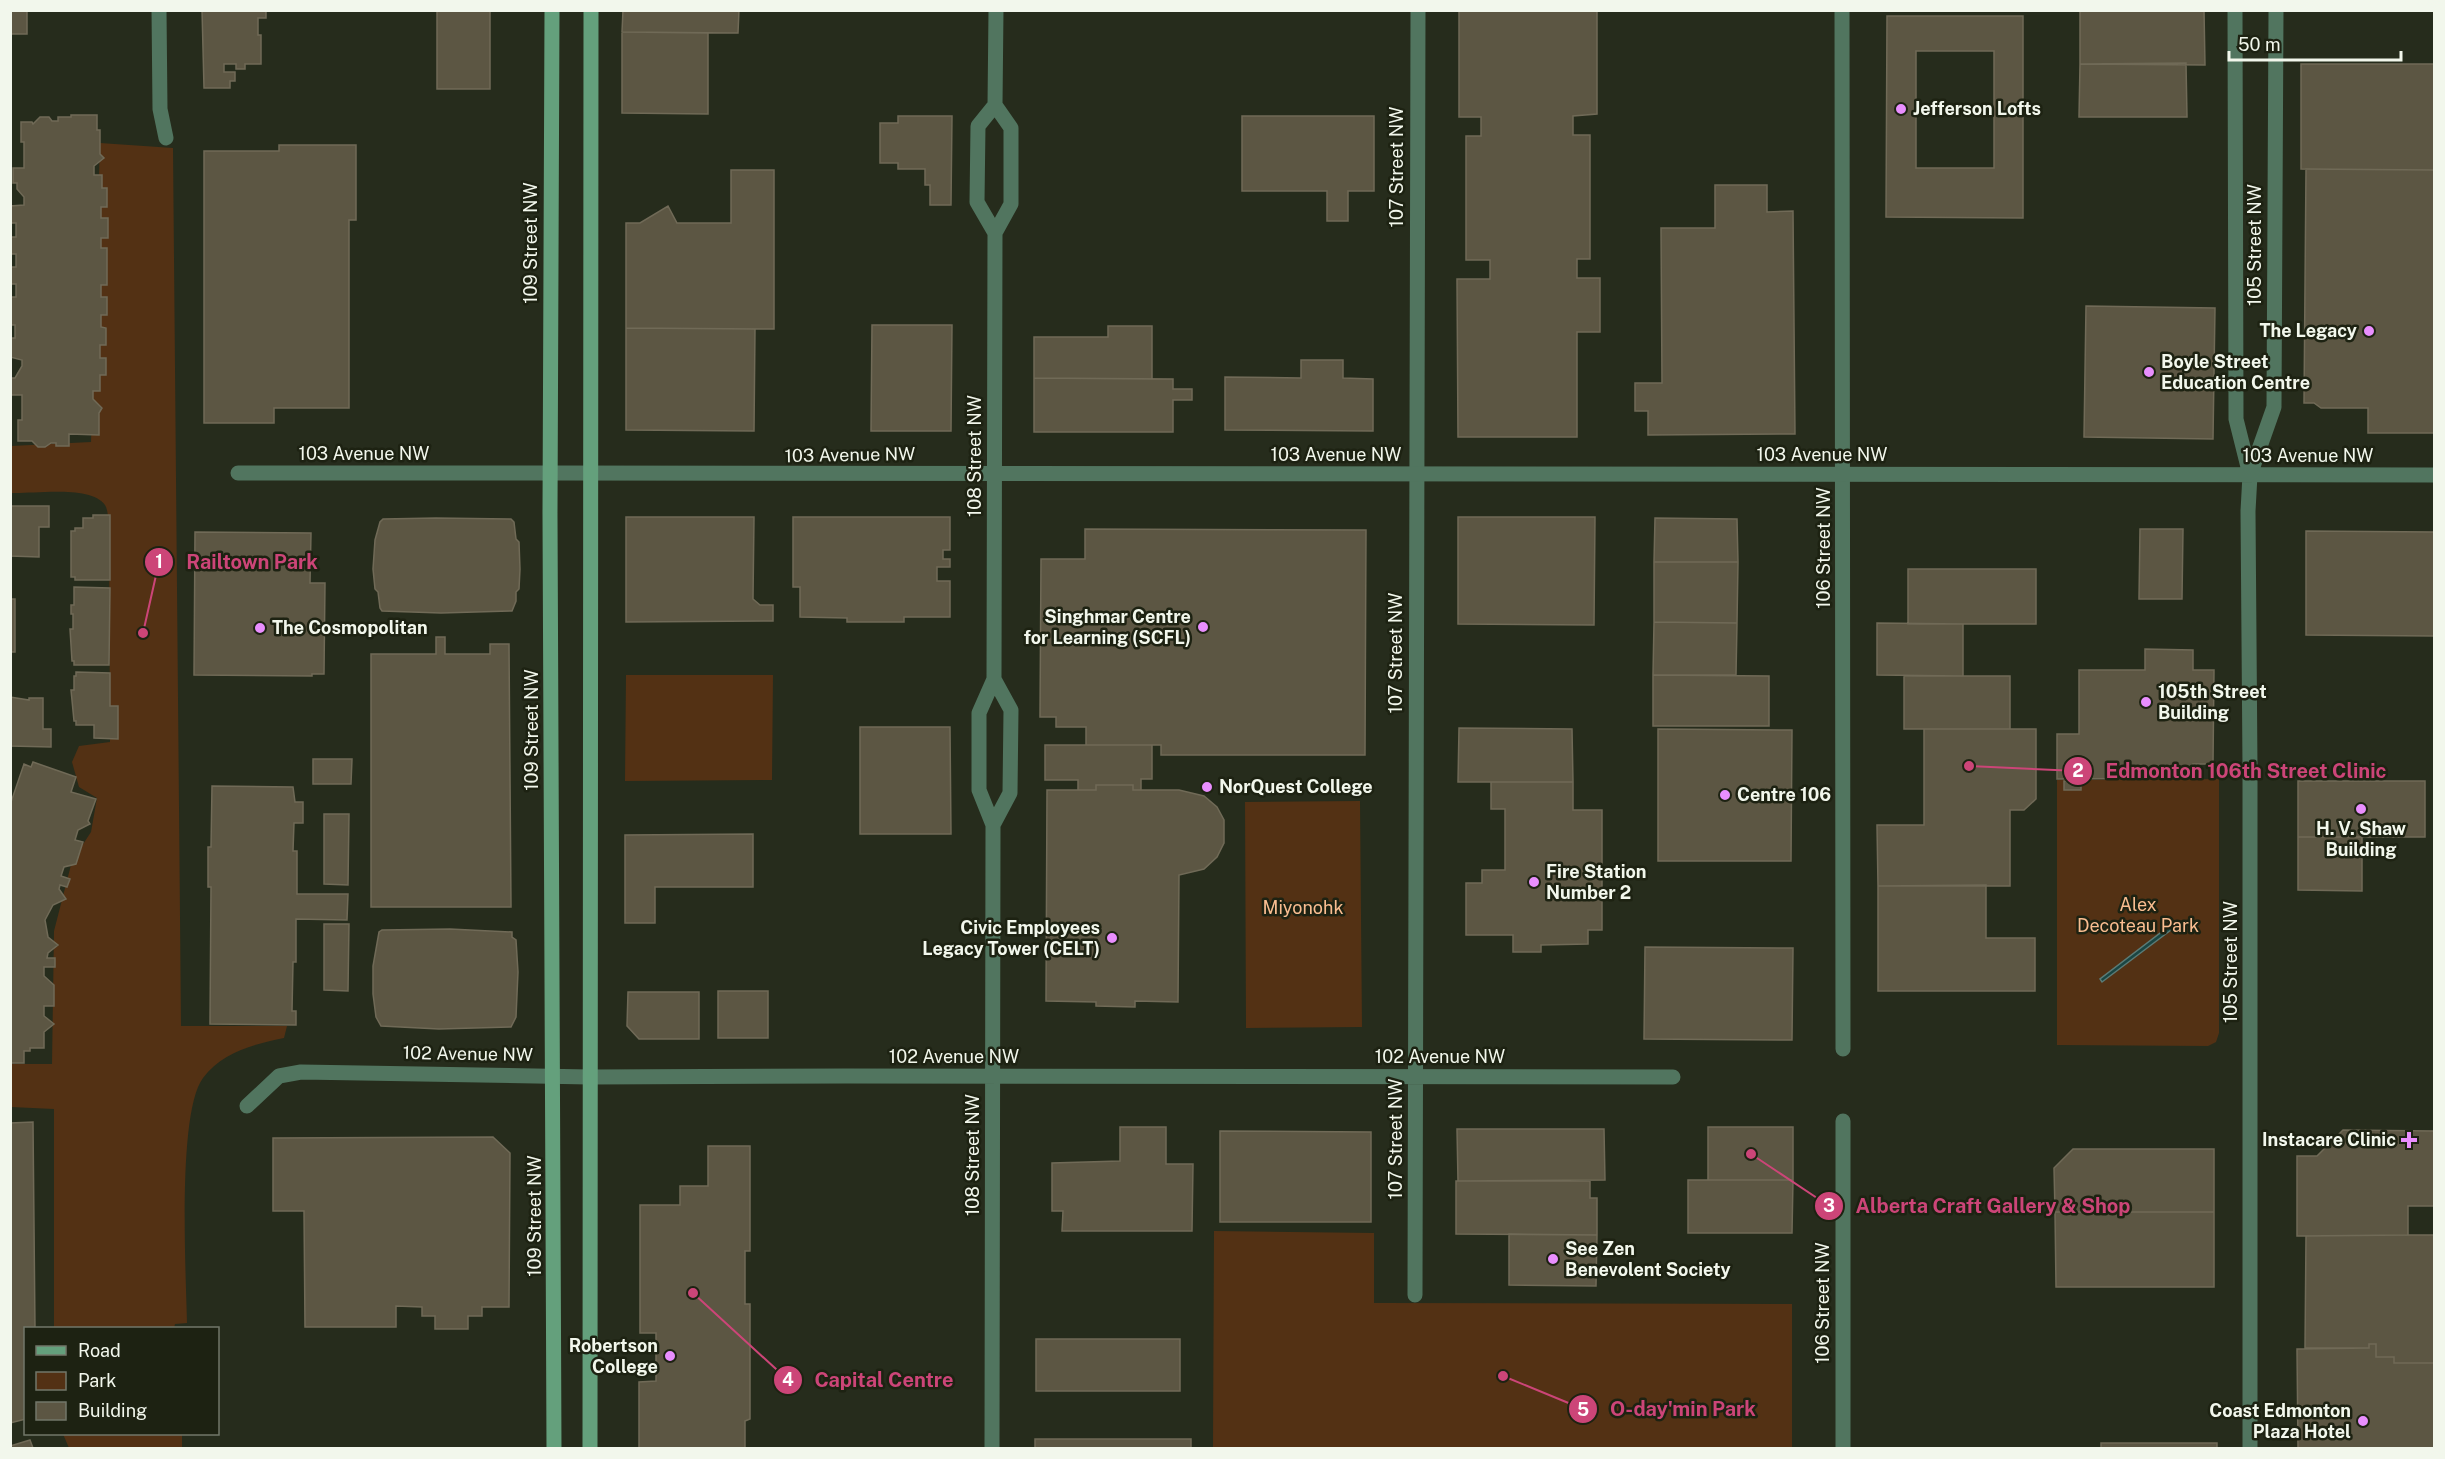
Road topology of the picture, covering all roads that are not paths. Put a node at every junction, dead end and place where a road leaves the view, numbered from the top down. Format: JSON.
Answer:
{"nodes":[{"id":1,"x":159,"y":10,"type":"edge"},
{"id":2,"x":552,"y":10,"type":"edge"},
{"id":3,"x":591,"y":10,"type":"edge"},
{"id":4,"x":996,"y":10,"type":"edge"},
{"id":5,"x":1418,"y":10,"type":"edge"},
{"id":6,"x":1842,"y":10,"type":"edge"},
{"id":7,"x":2235,"y":10,"type":"edge"},
{"id":8,"x":2276,"y":10,"type":"edge"},
{"id":9,"x":994,"y":105,"type":"junction"},
{"id":10,"x":166,"y":138,"type":"dead end"},
{"id":11,"x":994,"y":233,"type":"junction"},
{"id":12,"x":238,"y":473,"type":"dead end"},
{"id":13,"x":994,"y":473,"type":"junction"},
{"id":14,"x":550,"y":474,"type":"junction"},
{"id":15,"x":590,"y":474,"type":"junction"},
{"id":16,"x":1416,"y":475,"type":"junction"},
{"id":17,"x":1843,"y":475,"type":"junction"},
{"id":18,"x":2250,"y":475,"type":"junction"},
{"id":19,"x":2434,"y":475,"type":"edge"},
{"id":20,"x":994,"y":679,"type":"junction"},
{"id":21,"x":993,"y":825,"type":"junction"},
{"id":22,"x":1843,"y":1049,"type":"dead end"},
{"id":23,"x":554,"y":1075,"type":"junction"},
{"id":24,"x":993,"y":1076,"type":"junction"},
{"id":25,"x":1415,"y":1076,"type":"junction"},
{"id":26,"x":590,"y":1077,"type":"junction"},
{"id":27,"x":1673,"y":1077,"type":"dead end"},
{"id":28,"x":247,"y":1106,"type":"dead end"},
{"id":29,"x":1843,"y":1121,"type":"dead end"},
{"id":30,"x":1415,"y":1295,"type":"dead end"},
{"id":31,"x":554,"y":1449,"type":"edge"},
{"id":32,"x":590,"y":1449,"type":"edge"},
{"id":33,"x":993,"y":1449,"type":"edge"},
{"id":34,"x":1843,"y":1449,"type":"edge"},
{"id":35,"x":2250,"y":1449,"type":"edge"}],
"edges":[{"from":1,"to":10,"type":"street"},
{"from":2,"to":14,"type":"main road","name":"109 Street NW"},
{"from":3,"to":15,"type":"main road"},
{"from":4,"to":9,"type":"street"},
{"from":5,"to":16,"type":"street","name":"107 Street NW"},
{"from":6,"to":17,"type":"street","name":"106 Street NW"},
{"from":7,"to":18,"type":"street","name":"105 Street NW"},
{"from":8,"to":18,"type":"street","name":"105 Street NW"},
{"from":9,"to":11,"type":"street","name":"108 Street NW"},
{"from":9,"to":11,"type":"street"},
{"from":11,"to":13,"type":"street","name":"108 Street NW"},
{"from":12,"to":14,"type":"street","name":"103 Avenue NW"},
{"from":13,"to":15,"type":"street","name":"103 Avenue NW"},
{"from":13,"to":16,"type":"street","name":"103 Avenue NW"},
{"from":13,"to":20,"type":"street","name":"108 Street NW"},
{"from":14,"to":15,"type":"street","name":"103 Avenue NW"},
{"from":14,"to":23,"type":"main road","name":"109 Street NW"},
{"from":15,"to":26,"type":"main road"},
{"from":16,"to":17,"type":"street","name":"103 Avenue NW"},
{"from":16,"to":25,"type":"street","name":"107 Street NW"},
{"from":17,"to":18,"type":"street","name":"103 Avenue NW"},
{"from":17,"to":22,"type":"street","name":"106 Street NW"},
{"from":18,"to":19,"type":"street","name":"103 Avenue NW"},
{"from":18,"to":35,"type":"street","name":"105 Street NW"},
{"from":20,"to":21,"type":"street","name":"108 Street NW"},
{"from":20,"to":21,"type":"street","name":"108 Street NW"},
{"from":21,"to":24,"type":"street","name":"108 Street NW"},
{"from":23,"to":26,"type":"street","name":"102 Avenue NW"},
{"from":23,"to":28,"type":"street","name":"102 Avenue NW"},
{"from":23,"to":31,"type":"main road","name":"109 Street NW"},
{"from":24,"to":25,"type":"street","name":"102 Avenue NW"},
{"from":24,"to":26,"type":"street","name":"102 Avenue NW"},
{"from":24,"to":33,"type":"street","name":"108 Street NW"},
{"from":25,"to":27,"type":"street","name":"102 Avenue NW"},
{"from":25,"to":30,"type":"street","name":"107 Street NW"},
{"from":26,"to":32,"type":"main road"},
{"from":29,"to":34,"type":"street","name":"106 Street NW"}]}
